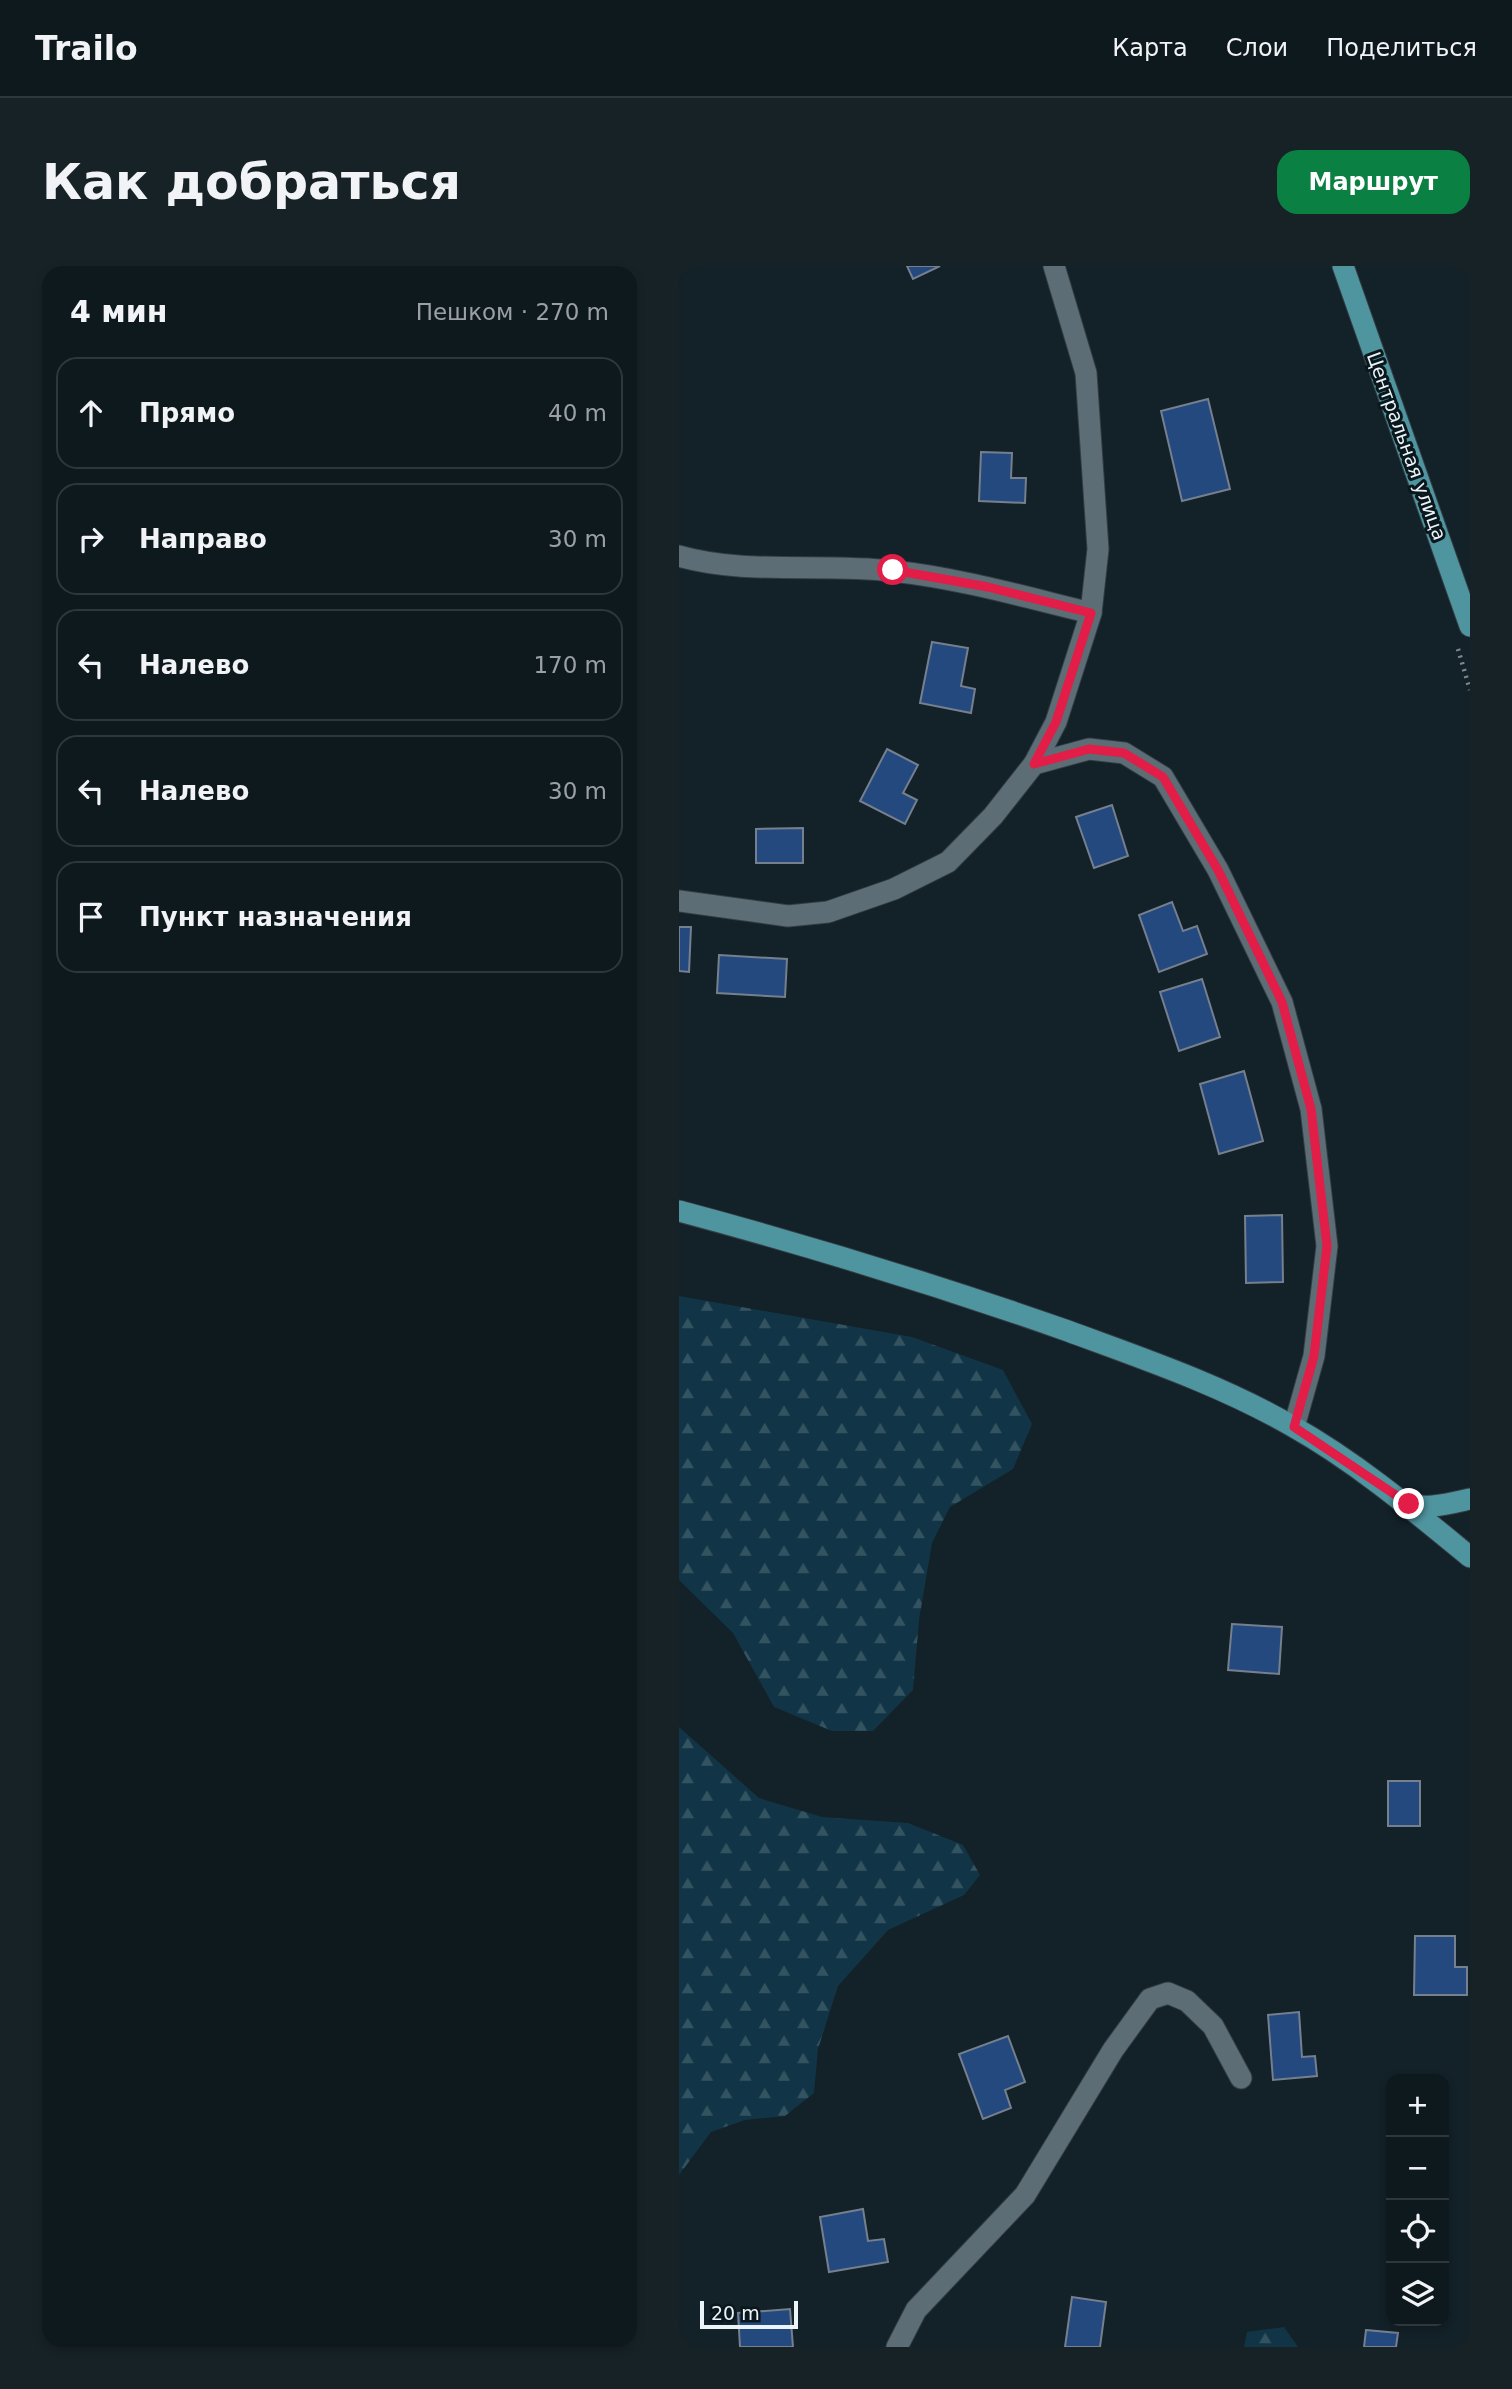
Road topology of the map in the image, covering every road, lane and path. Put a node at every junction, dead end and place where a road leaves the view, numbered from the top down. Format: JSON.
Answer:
{"nodes":[{"id":1,"x":1054,"y":266,"type":"edge"},
{"id":2,"x":1343,"y":266,"type":"edge"},
{"id":3,"x":679,"y":556,"type":"edge"},
{"id":4,"x":1091,"y":613,"type":"junction"},
{"id":5,"x":1470,"y":626,"type":"edge"},
{"id":6,"x":1034,"y":764,"type":"junction"},
{"id":7,"x":679,"y":901,"type":"edge"},
{"id":8,"x":679,"y":1211,"type":"edge"},
{"id":9,"x":1294,"y":1427,"type":"junction"},
{"id":10,"x":1388,"y":1489,"type":"junction"},
{"id":11,"x":1470,"y":1499,"type":"edge"},
{"id":12,"x":1470,"y":1558,"type":"edge"},
{"id":13,"x":1241,"y":2078,"type":"dead end"},
{"id":14,"x":897,"y":2347,"type":"edge"}],
"edges":[{"from":1,"to":4,"type":"street"},
{"from":2,"to":5,"type":"main road","name":"Центральная улица"},
{"from":3,"to":4,"type":"street"},
{"from":4,"to":6,"type":"street"},
{"from":6,"to":7,"type":"street"},
{"from":6,"to":9,"type":"street"},
{"from":8,"to":9,"type":"main road"},
{"from":9,"to":10,"type":"main road"},
{"from":10,"to":11,"type":"main road"},
{"from":10,"to":12,"type":"main road"},
{"from":13,"to":14,"type":"street"}]}
